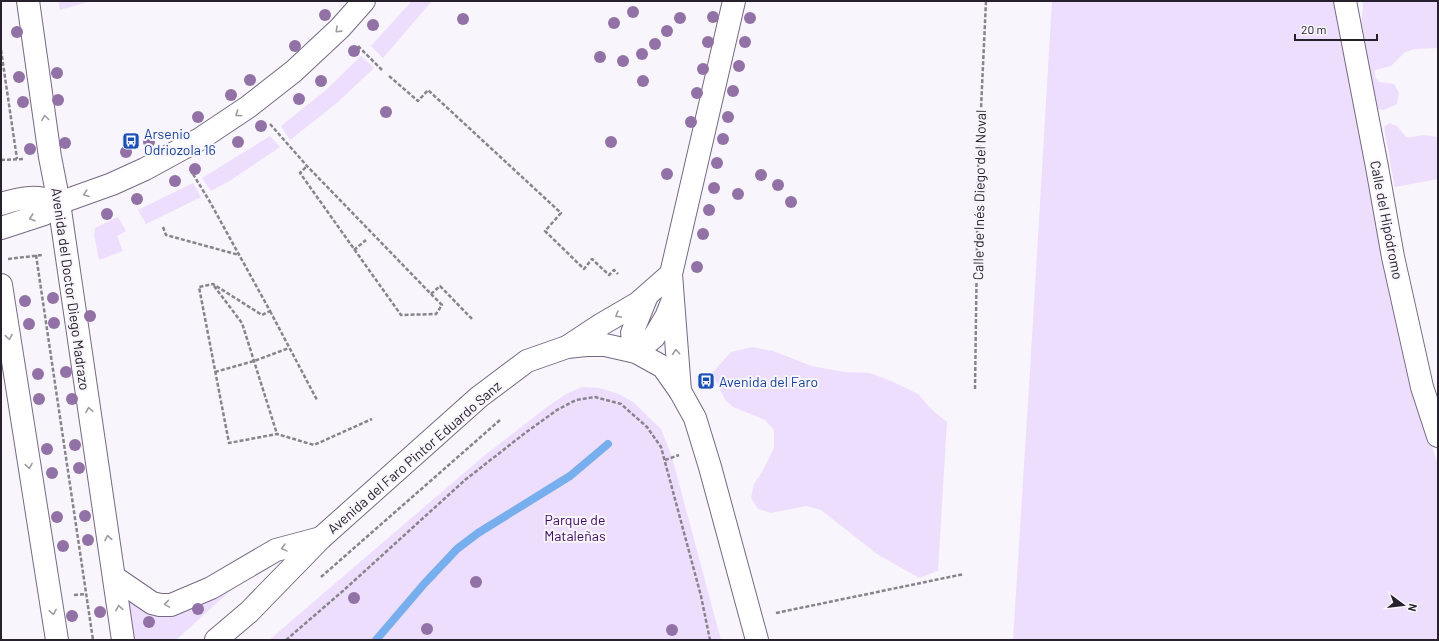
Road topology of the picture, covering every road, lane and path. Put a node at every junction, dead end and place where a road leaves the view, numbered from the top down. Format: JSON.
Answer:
{"nodes":[{"id":1,"x":28,"y":1,"type":"edge"},
{"id":2,"x":364,"y":1,"type":"edge"},
{"id":3,"x":734,"y":1,"type":"edge"},
{"id":4,"x":986,"y":1,"type":"edge"},
{"id":5,"x":1345,"y":1,"type":"edge"},
{"id":6,"x":358,"y":46,"type":"dead end"},
{"id":7,"x":1,"y":50,"type":"edge"},
{"id":8,"x":382,"y":70,"type":"dead end"},
{"id":9,"x":389,"y":76,"type":"dead end"},
{"id":10,"x":270,"y":124,"type":"dead end"},
{"id":11,"x":17,"y":158,"type":"junction"},
{"id":12,"x":29,"y":159,"type":"dead end"},
{"id":13,"x":1,"y":160,"type":"edge"},
{"id":14,"x":307,"y":166,"type":"junction"},
{"id":15,"x":193,"y":174,"type":"dead end"},
{"id":16,"x":59,"y":203,"type":"junction"},
{"id":17,"x":1,"y":204,"type":"edge"},
{"id":18,"x":163,"y":227,"type":"dead end"},
{"id":19,"x":1,"y":228,"type":"edge"},
{"id":20,"x":366,"y":240,"type":"dead end"},
{"id":21,"x":354,"y":250,"type":"junction"},
{"id":22,"x":43,"y":255,"type":"dead end"},
{"id":23,"x":239,"y":255,"type":"junction"},
{"id":24,"x":36,"y":256,"type":"junction"},
{"id":25,"x":8,"y":259,"type":"dead end"},
{"id":26,"x":618,"y":274,"type":"dead end"},
{"id":27,"x":671,"y":274,"type":"junction"},
{"id":28,"x":213,"y":284,"type":"junction"},
{"id":29,"x":1,"y":285,"type":"edge"},
{"id":30,"x":431,"y":294,"type":"junction"},
{"id":31,"x":646,"y":298,"type":"junction"},
{"id":32,"x":672,"y":301,"type":"junction"},
{"id":33,"x":270,"y":310,"type":"junction"},
{"id":34,"x":472,"y":319,"type":"dead end"},
{"id":35,"x":567,"y":347,"type":"junction"},
{"id":36,"x":290,"y":348,"type":"junction"},
{"id":37,"x":636,"y":352,"type":"junction"},
{"id":38,"x":254,"y":361,"type":"junction"},
{"id":39,"x":216,"y":372,"type":"junction"},
{"id":40,"x":975,"y":389,"type":"dead end"},
{"id":41,"x":680,"y":391,"type":"junction"},
{"id":42,"x":317,"y":400,"type":"dead end"},
{"id":43,"x":372,"y":419,"type":"dead end"},
{"id":44,"x":500,"y":420,"type":"dead end"},
{"id":45,"x":277,"y":434,"type":"junction"},
{"id":46,"x":1438,"y":436,"type":"edge"},
{"id":47,"x":680,"y":454,"type":"dead end"},
{"id":48,"x":665,"y":460,"type":"junction"},
{"id":49,"x":321,"y":538,"type":"junction"},
{"id":50,"x":964,"y":574,"type":"dead end"},
{"id":51,"x":114,"y":577,"type":"junction"},
{"id":52,"x":320,"y":578,"type":"dead end"},
{"id":53,"x":782,"y":612,"type":"dead end"},
{"id":54,"x":57,"y":640,"type":"edge"},
{"id":55,"x":93,"y":640,"type":"edge"},
{"id":56,"x":124,"y":640,"type":"edge"},
{"id":57,"x":216,"y":640,"type":"edge"},
{"id":58,"x":286,"y":640,"type":"edge"},
{"id":59,"x":710,"y":640,"type":"edge"},
{"id":60,"x":757,"y":640,"type":"edge"}],
"edges":[{"from":16,"to":1,"type":"street","name":"Avenida del Doctor Diego Madrazo","one_way":true},
{"from":2,"to":16,"type":"street","one_way":true},
{"from":3,"to":27,"type":"street"},
{"from":4,"to":40,"type":"path","name":"Calle de Inés Diego del Noval"},
{"from":5,"to":46,"type":"street","name":"Calle del Hipódromo"},
{"from":6,"to":8,"type":"path"},
{"from":7,"to":11,"type":"path"},
{"from":9,"to":26,"type":"path"},
{"from":10,"to":14,"type":"path"},
{"from":11,"to":12,"type":"path"},
{"from":11,"to":13,"type":"path"},
{"from":14,"to":21,"type":"path"},
{"from":14,"to":30,"type":"path"},
{"from":15,"to":23,"type":"path"},
{"from":16,"to":17,"type":"street"},
{"from":16,"to":19,"type":"street","one_way":true},
{"from":51,"to":16,"type":"street","name":"Avenida del Doctor Diego Madrazo","one_way":true},
{"from":18,"to":23,"type":"path"},
{"from":20,"to":21,"type":"path"},
{"from":21,"to":30,"type":"path"},
{"from":22,"to":24,"type":"path"},
{"from":23,"to":33,"type":"path"},
{"from":24,"to":25,"type":"path"},
{"from":24,"to":55,"type":"path","name":"Avenida del Doctor Diego Madrazo"},
{"from":27,"to":31,"type":"street"},
{"from":27,"to":32,"type":"street"},
{"from":28,"to":33,"type":"path"},
{"from":28,"to":38,"type":"path"},
{"from":28,"to":39,"type":"path"},
{"from":29,"to":54,"type":"street","one_way":true},
{"from":30,"to":34,"type":"path"},
{"from":31,"to":35,"type":"street","one_way":true},
{"from":31,"to":37,"type":"street"},
{"from":32,"to":37,"type":"street"},
{"from":41,"to":32,"type":"street","one_way":true},
{"from":33,"to":36,"type":"path"},
{"from":35,"to":37,"type":"street","name":"Avenida del Faro Pintor Eduardo Sanz"},
{"from":35,"to":49,"type":"street","name":"Avenida del Faro Pintor Eduardo Sanz"},
{"from":36,"to":38,"type":"path"},
{"from":36,"to":42,"type":"path"},
{"from":37,"to":41,"type":"street","name":"Avenida del Faro Pintor Eduardo Sanz"},
{"from":38,"to":39,"type":"path"},
{"from":38,"to":45,"type":"path"},
{"from":39,"to":45,"type":"path"},
{"from":41,"to":60,"type":"street","name":"Avenida del Faro Pintor Eduardo Sanz"},
{"from":43,"to":45,"type":"path"},
{"from":44,"to":52,"type":"path"},
{"from":47,"to":48,"type":"path"},
{"from":48,"to":58,"type":"path"},
{"from":48,"to":59,"type":"path"},
{"from":49,"to":51,"type":"street","one_way":true},
{"from":49,"to":57,"type":"street","name":"Avenida del Faro Pintor Eduardo Sanz"},
{"from":50,"to":53,"type":"path"},
{"from":56,"to":51,"type":"street","name":"Avenida del Doctor Diego Madrazo","one_way":true}]}
